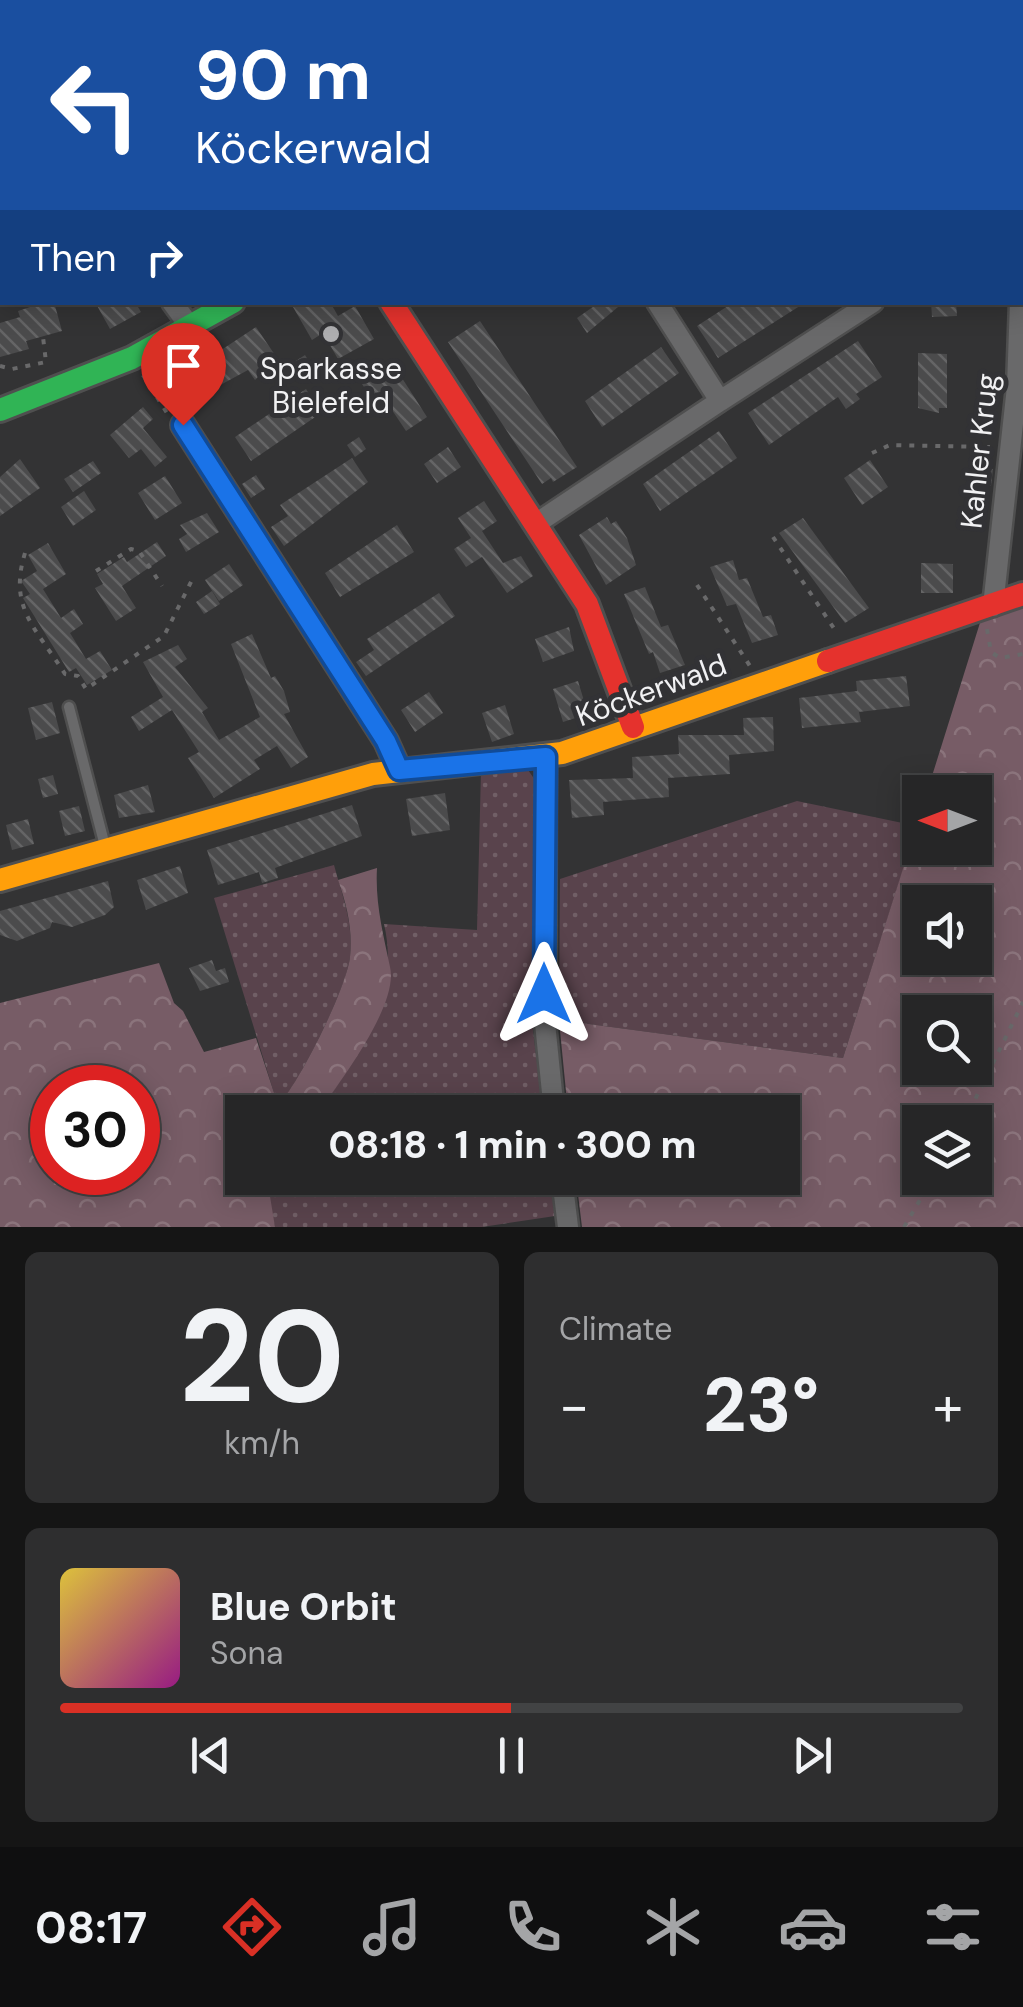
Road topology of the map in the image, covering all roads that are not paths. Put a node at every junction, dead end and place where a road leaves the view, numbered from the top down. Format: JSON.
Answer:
{"nodes":[{"id":1,"x":174,"y":305,"type":"edge"},
{"id":2,"x":228,"y":305,"type":"edge"},
{"id":3,"x":394,"y":305,"type":"edge"},
{"id":4,"x":658,"y":305,"type":"edge"},
{"id":5,"x":867,"y":305,"type":"edge"},
{"id":6,"x":1020,"y":305,"type":"edge"},
{"id":7,"x":191,"y":328,"type":"junction"},
{"id":8,"x":720,"y":401,"type":"junction"},
{"id":9,"x":0,"y":410,"type":"edge"},
{"id":10,"x":183,"y":425,"type":"road end"},
{"id":11,"x":537,"y":524,"type":"junction"},
{"id":12,"x":1023,"y":594,"type":"edge"},
{"id":13,"x":988,"y":608,"type":"junction"},
{"id":14,"x":69,"y":707,"type":"dead end"},
{"id":15,"x":633,"y":726,"type":"junction"},
{"id":16,"x":546,"y":757,"type":"junction"},
{"id":17,"x":399,"y":770,"type":"junction"},
{"id":18,"x":107,"y":852,"type":"junction"},
{"id":19,"x":0,"y":880,"type":"edge"},
{"id":20,"x":552,"y":1095,"type":"edge"},
{"id":21,"x":564,"y":1195,"type":"edge"},
{"id":22,"x":568,"y":1227,"type":"edge"}],
"edges":[{"from":1,"to":7,"type":"street"},
{"from":2,"to":7,"type":"street"},
{"from":3,"to":11,"type":"street"},
{"from":4,"to":8,"type":"street"},
{"from":5,"to":8,"type":"street"},
{"from":6,"to":13,"type":"street","name":"Kahler Krug"},
{"from":7,"to":9,"type":"street"},
{"from":8,"to":11,"type":"street"},
{"from":10,"to":17,"type":"street"},
{"from":11,"to":15,"type":"street"},
{"from":12,"to":13,"type":"street","name":"Köckerwald"},
{"from":13,"to":15,"type":"street","name":"Köckerwald"},
{"from":14,"to":18,"type":"lane"},
{"from":15,"to":16,"type":"street","name":"Köckerwald"},
{"from":16,"to":17,"type":"street","name":"Köckerwald"},
{"from":16,"to":20,"type":"street"},
{"from":17,"to":18,"type":"street","name":"Köckerwald"},
{"from":18,"to":19,"type":"street","name":"Köckerwald"},
{"from":21,"to":22,"type":"street"}]}
